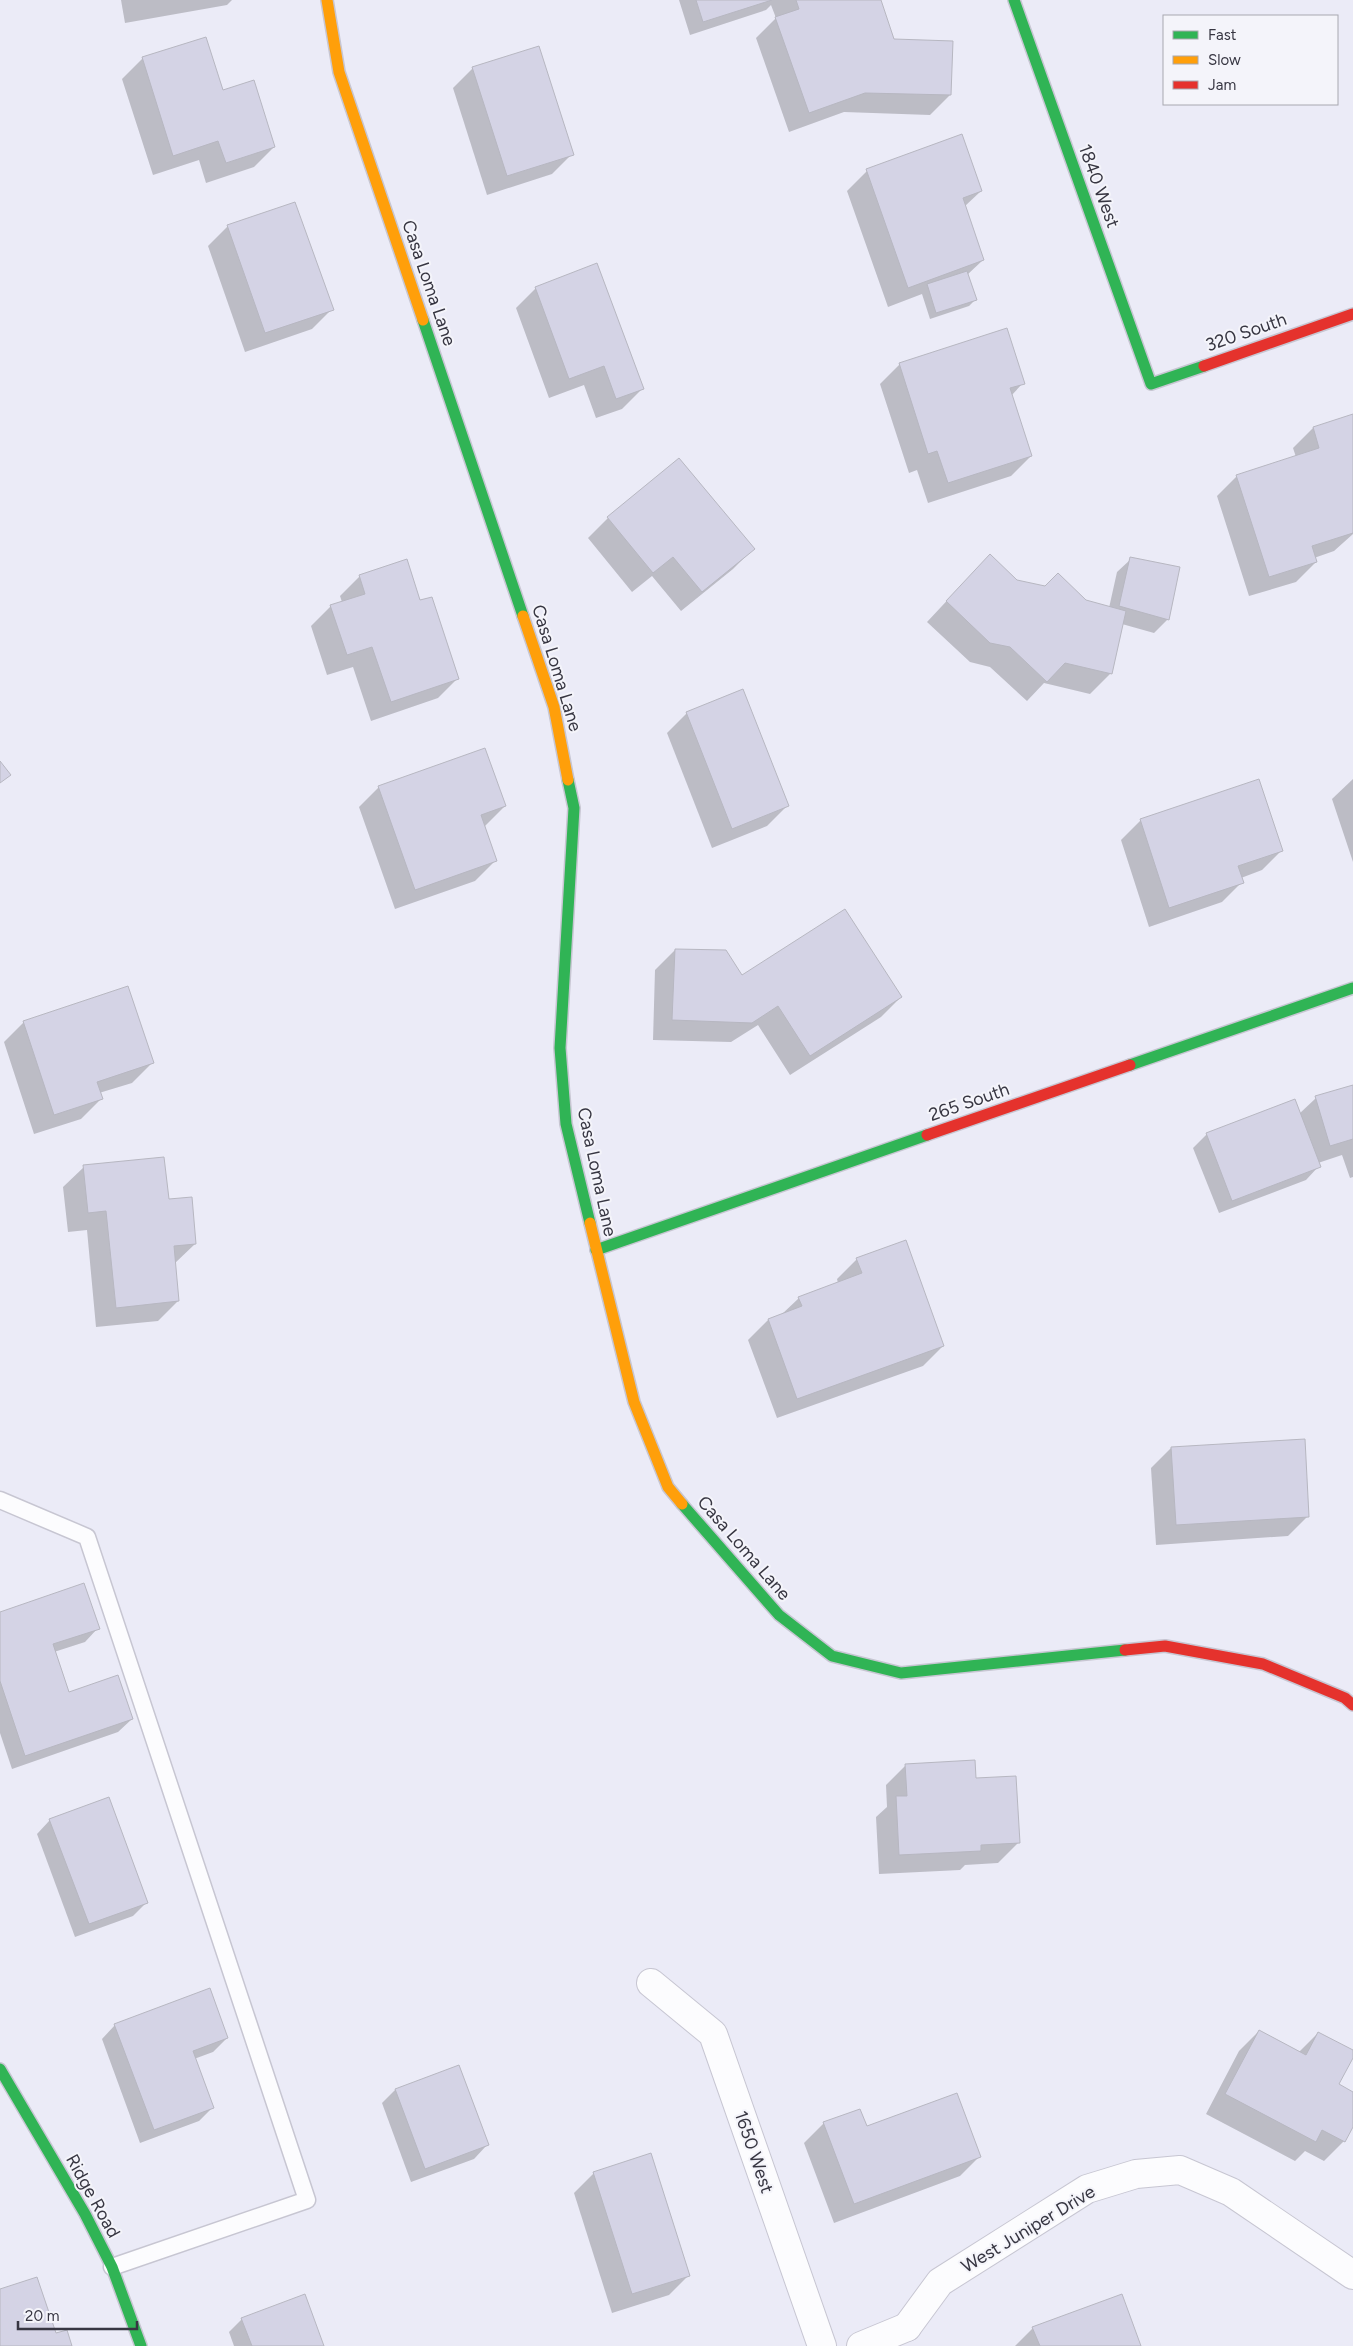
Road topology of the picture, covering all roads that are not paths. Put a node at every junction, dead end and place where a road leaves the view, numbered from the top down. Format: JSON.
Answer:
{"nodes":[{"id":1,"x":328,"y":0,"type":"edge"},
{"id":2,"x":1014,"y":0,"type":"edge"},
{"id":3,"x":1353,"y":314,"type":"edge"},
{"id":4,"x":1151,"y":384,"type":"joint"},
{"id":5,"x":1353,"y":988,"type":"edge"},
{"id":6,"x":596,"y":1250,"type":"junction"},
{"id":7,"x":0,"y":1500,"type":"edge"},
{"id":8,"x":1353,"y":1705,"type":"edge"},
{"id":9,"x":650,"y":1983,"type":"dead end"},
{"id":10,"x":0,"y":2069,"type":"edge"},
{"id":11,"x":112,"y":2267,"type":"junction"},
{"id":12,"x":1353,"y":2275,"type":"edge"},
{"id":13,"x":910,"y":2336,"type":"edge"},
{"id":14,"x":141,"y":2346,"type":"edge"},
{"id":15,"x":822,"y":2346,"type":"edge"},
{"id":16,"x":860,"y":2346,"type":"edge"}],
"edges":[{"from":1,"to":6,"type":"street","name":"Casa Loma Lane"},
{"from":2,"to":4,"type":"street","name":"1840 West"},
{"from":3,"to":4,"type":"street","name":"320 South"},
{"from":5,"to":6,"type":"street","name":"265 South"},
{"from":6,"to":8,"type":"street","name":"Casa Loma Lane"},
{"from":7,"to":11,"type":"lane"},
{"from":9,"to":15,"type":"street","name":"1650 West"},
{"from":10,"to":11,"type":"street","name":"Ridge Road"},
{"from":11,"to":14,"type":"street","name":"Ridge Road"},
{"from":12,"to":13,"type":"street","name":"West Juniper Drive"},
{"from":13,"to":16,"type":"street"}]}
